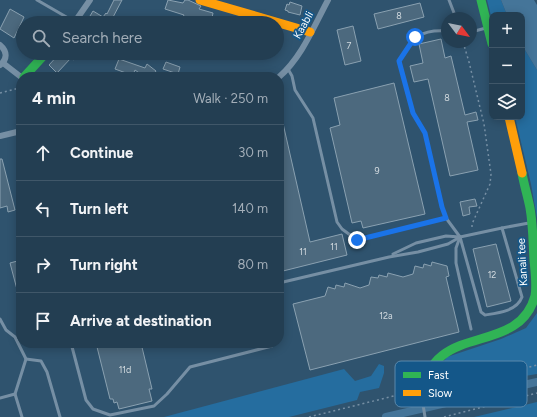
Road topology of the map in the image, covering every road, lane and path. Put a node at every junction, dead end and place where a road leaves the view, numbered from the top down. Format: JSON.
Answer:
{"nodes":[{"id":1,"x":37,"y":0,"type":"edge"},
{"id":2,"x":90,"y":0,"type":"edge"},
{"id":3,"x":200,"y":0,"type":"edge"},
{"id":4,"x":328,"y":0,"type":"edge"},
{"id":5,"x":449,"y":0,"type":"edge"},
{"id":6,"x":482,"y":0,"type":"edge"},
{"id":7,"x":454,"y":12,"type":"edge"},
{"id":8,"x":65,"y":16,"type":"edge"},
{"id":9,"x":80,"y":16,"type":"edge"},
{"id":10,"x":255,"y":16,"type":"edge"},
{"id":11,"x":284,"y":24,"type":"edge"},
{"id":12,"x":488,"y":27,"type":"junction"},
{"id":13,"x":477,"y":30,"type":"edge"},
{"id":14,"x":489,"y":31,"type":"edge"},
{"id":15,"x":310,"y":32,"type":"junction"},
{"id":16,"x":441,"y":32,"type":"edge"},
{"id":17,"x":0,"y":45,"type":"edge"},
{"id":18,"x":465,"y":48,"type":"edge"},
{"id":19,"x":39,"y":60,"type":"edge"},
{"id":20,"x":2,"y":64,"type":"edge"},
{"id":21,"x":288,"y":70,"type":"junction"},
{"id":22,"x":27,"y":72,"type":"edge"},
{"id":23,"x":16,"y":73,"type":"edge"},
{"id":24,"x":284,"y":73,"type":"edge"},
{"id":25,"x":16,"y":89,"type":"edge"},
{"id":26,"x":0,"y":93,"type":"edge"},
{"id":27,"x":510,"y":120,"type":"edge"},
{"id":28,"x":16,"y":132,"type":"edge"},
{"id":29,"x":0,"y":136,"type":"edge"},
{"id":30,"x":446,"y":218,"type":"junction"},
{"id":31,"x":531,"y":223,"type":"junction"},
{"id":32,"x":502,"y":228,"type":"junction"},
{"id":33,"x":472,"y":234,"type":"junction"},
{"id":34,"x":460,"y":237,"type":"junction"},
{"id":35,"x":388,"y":256,"type":"junction"},
{"id":36,"x":284,"y":282,"type":"edge"},
{"id":37,"x":0,"y":319,"type":"edge"},
{"id":38,"x":471,"y":329,"type":"dead end"},
{"id":39,"x":16,"y":339,"type":"edge"},
{"id":40,"x":20,"y":348,"type":"edge"},
{"id":41,"x":72,"y":348,"type":"edge"},
{"id":42,"x":264,"y":348,"type":"edge"},
{"id":43,"x":26,"y":359,"type":"junction"},
{"id":44,"x":435,"y":361,"type":"edge"},
{"id":45,"x":537,"y":365,"type":"edge"},
{"id":46,"x":527,"y":368,"type":"edge"},
{"id":47,"x":537,"y":393,"type":"edge"},
{"id":48,"x":15,"y":394,"type":"junction"},
{"id":49,"x":395,"y":396,"type":"edge"},
{"id":50,"x":527,"y":396,"type":"edge"},
{"id":51,"x":0,"y":398,"type":"edge"},
{"id":52,"x":483,"y":407,"type":"edge"},
{"id":53,"x":22,"y":417,"type":"edge"},
{"id":54,"x":60,"y":417,"type":"edge"},
{"id":55,"x":309,"y":417,"type":"edge"},
{"id":56,"x":444,"y":417,"type":"edge"}],
"edges":[{"from":1,"to":8,"type":"lane"},
{"from":2,"to":9,"type":"street"},
{"from":3,"to":10,"type":"street"},
{"from":4,"to":15,"type":"street","name":"Kaabli"},
{"from":5,"to":7,"type":"lane"},
{"from":6,"to":12,"type":"street"},
{"from":11,"to":15,"type":"street"},
{"from":12,"to":13,"type":"lane"},
{"from":12,"to":14,"type":"street"},
{"from":15,"to":21,"type":"street","name":"Kaabli"},
{"from":16,"to":30,"type":"lane"},
{"from":17,"to":20,"type":"street"},
{"from":18,"to":33,"type":"path"},
{"from":19,"to":22,"type":"street"},
{"from":20,"to":23,"type":"street"},
{"from":21,"to":24,"type":"street","name":"Kaabli"},
{"from":21,"to":30,"type":"lane"},
{"from":25,"to":26,"type":"path"},
{"from":27,"to":31,"type":"street","name":"Kanali tee"},
{"from":28,"to":29,"type":"street"},
{"from":30,"to":34,"type":"lane"},
{"from":31,"to":32,"type":"lane"},
{"from":31,"to":44,"type":"street","name":"Kanali tee"},
{"from":32,"to":33,"type":"lane"},
{"from":32,"to":34,"type":"lane"},
{"from":33,"to":34,"type":"lane"},
{"from":34,"to":35,"type":"lane"},
{"from":34,"to":35,"type":"lane"},
{"from":34,"to":38,"type":"lane"},
{"from":35,"to":36,"type":"lane"},
{"from":37,"to":39,"type":"lane"},
{"from":40,"to":43,"type":"lane"},
{"from":41,"to":42,"type":"lane"},
{"from":43,"to":48,"type":"lane"},
{"from":43,"to":54,"type":"lane"},
{"from":45,"to":46,"type":"path"},
{"from":47,"to":50,"type":"path"},
{"from":48,"to":51,"type":"lane"},
{"from":48,"to":53,"type":"lane"},
{"from":49,"to":55,"type":"path"},
{"from":52,"to":56,"type":"path"}]}
